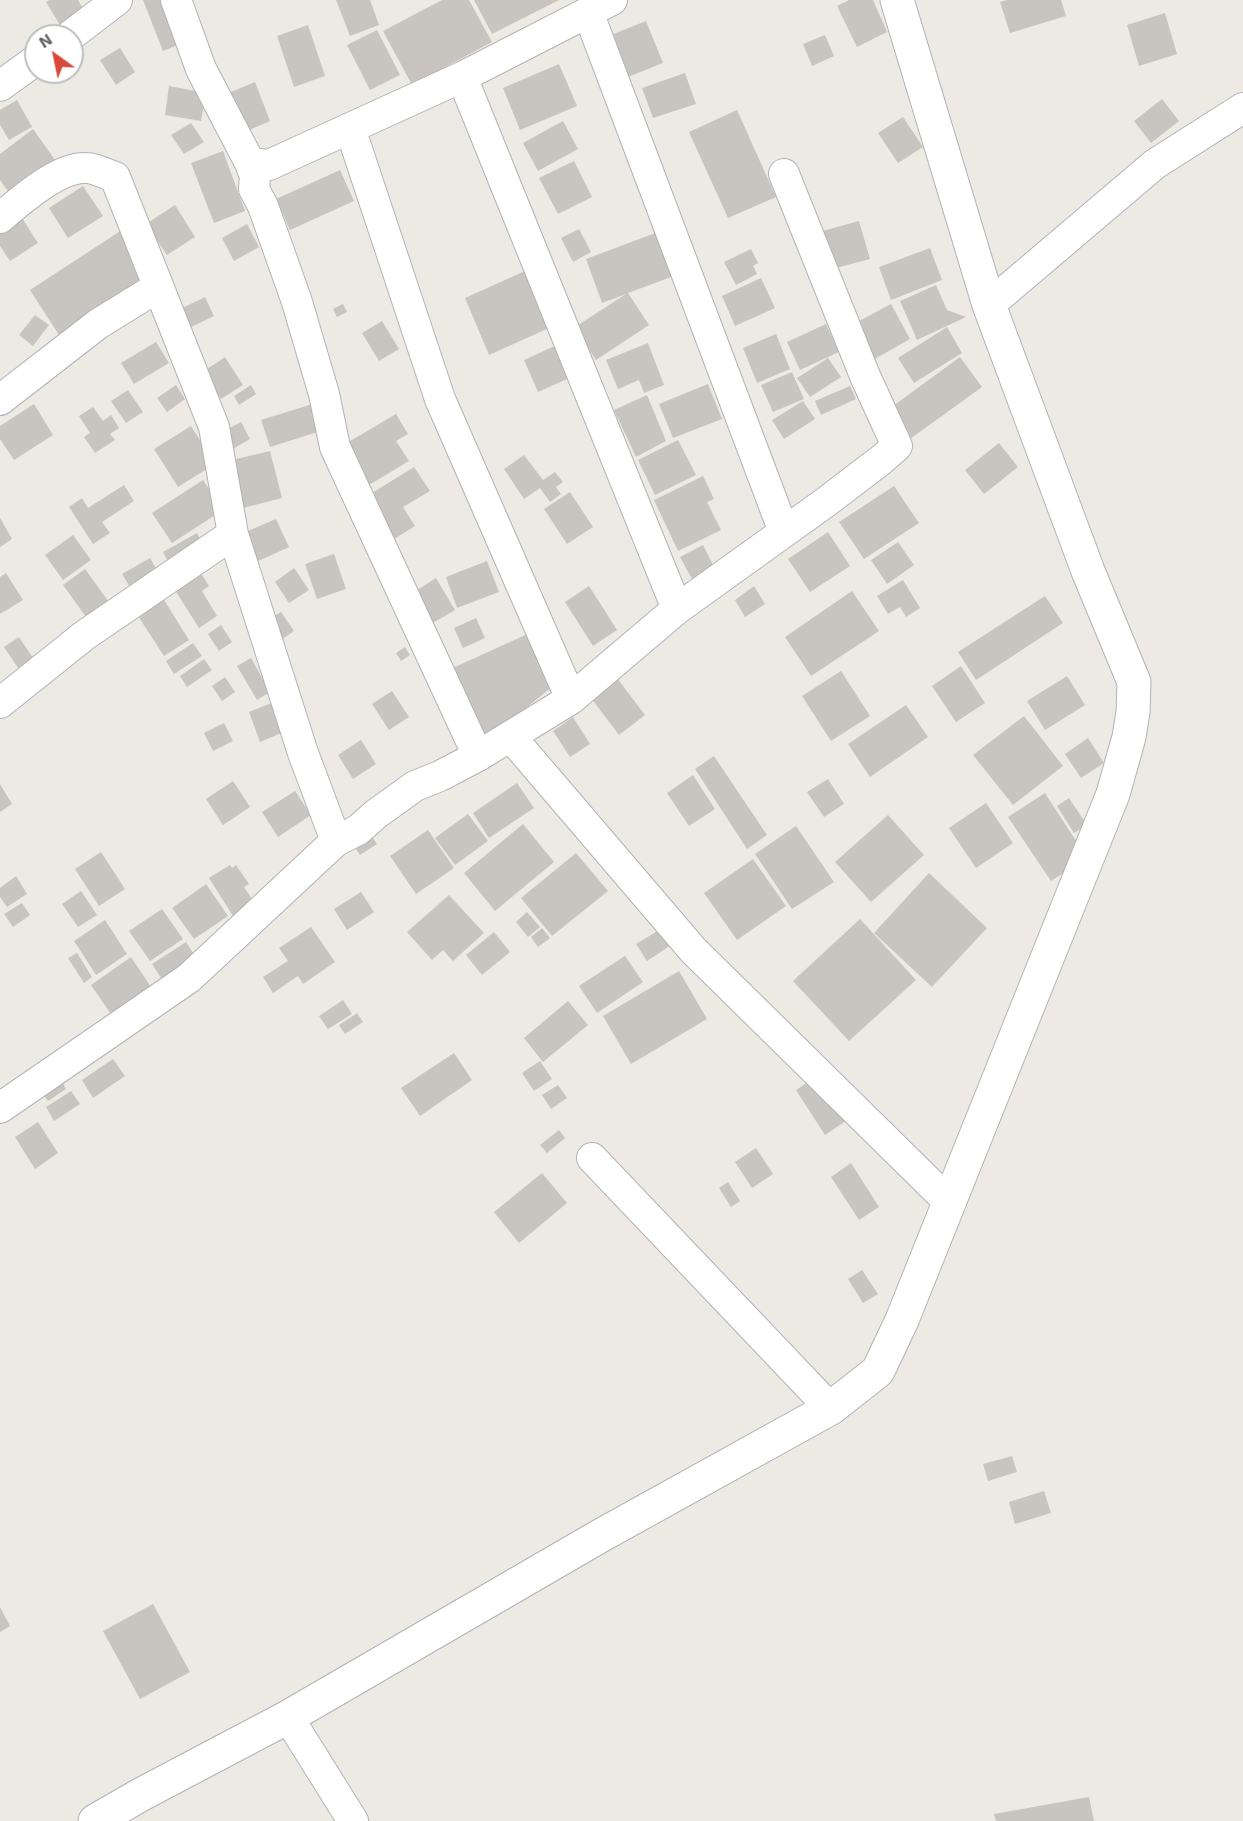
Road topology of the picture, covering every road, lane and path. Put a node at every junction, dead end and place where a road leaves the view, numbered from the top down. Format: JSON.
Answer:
{"nodes":[{"id":1,"x":117,"y":0,"type":"edge"},
{"id":2,"x":176,"y":0,"type":"edge"},
{"id":3,"x":897,"y":0,"type":"edge"},
{"id":4,"x":600,"y":6,"type":"edge"},
{"id":5,"x":84,"y":25,"type":"edge"},
{"id":6,"x":24,"y":69,"type":"edge"},
{"id":7,"x":462,"y":77,"type":"junction"},
{"id":8,"x":0,"y":86,"type":"edge"},
{"id":9,"x":1243,"y":108,"type":"edge"},
{"id":10,"x":350,"y":128,"type":"junction"},
{"id":11,"x":250,"y":163,"type":"junction"},
{"id":12,"x":784,"y":174,"type":"dead end"},
{"id":13,"x":0,"y":219,"type":"edge"},
{"id":14,"x":158,"y":287,"type":"junction"},
{"id":15,"x":989,"y":305,"type":"junction"},
{"id":16,"x":0,"y":400,"type":"edge"},
{"id":17,"x":784,"y":532,"type":"junction"},
{"id":18,"x":234,"y":534,"type":"junction"},
{"id":19,"x":677,"y":609,"type":"junction"},
{"id":20,"x":571,"y":699,"type":"junction"},
{"id":21,"x":0,"y":703,"type":"edge"},
{"id":22,"x":511,"y":737,"type":"junction"},
{"id":23,"x":478,"y":756,"type":"junction"},
{"id":24,"x":336,"y":841,"type":"junction"},
{"id":25,"x":0,"y":1108,"type":"edge"},
{"id":26,"x":592,"y":1158,"type":"dead end"},
{"id":27,"x":949,"y":1202,"type":"junction"},
{"id":28,"x":830,"y":1408,"type":"junction"},
{"id":29,"x":288,"y":1717,"type":"junction"},
{"id":30,"x":95,"y":1821,"type":"edge"},
{"id":31,"x":353,"y":1821,"type":"edge"}],
"edges":[{"from":1,"to":5,"type":"street"},
{"from":2,"to":11,"type":"street"},
{"from":3,"to":15,"type":"main road"},
{"from":4,"to":7,"type":"street"},
{"from":4,"to":17,"type":"street"},
{"from":6,"to":8,"type":"street"},
{"from":7,"to":10,"type":"street"},
{"from":7,"to":19,"type":"street"},
{"from":9,"to":15,"type":"street"},
{"from":10,"to":11,"type":"street"},
{"from":10,"to":20,"type":"street"},
{"from":11,"to":23,"type":"street"},
{"from":12,"to":17,"type":"street"},
{"from":13,"to":14,"type":"street"},
{"from":14,"to":16,"type":"street"},
{"from":14,"to":18,"type":"street"},
{"from":15,"to":27,"type":"main road"},
{"from":17,"to":19,"type":"street"},
{"from":18,"to":21,"type":"street"},
{"from":18,"to":24,"type":"street"},
{"from":19,"to":20,"type":"street"},
{"from":20,"to":22,"type":"street"},
{"from":22,"to":23,"type":"street"},
{"from":22,"to":27,"type":"street"},
{"from":23,"to":24,"type":"street"},
{"from":24,"to":25,"type":"street"},
{"from":26,"to":28,"type":"street"},
{"from":27,"to":28,"type":"main road"},
{"from":28,"to":29,"type":"main road"},
{"from":29,"to":30,"type":"main road"},
{"from":29,"to":31,"type":"street"}]}
